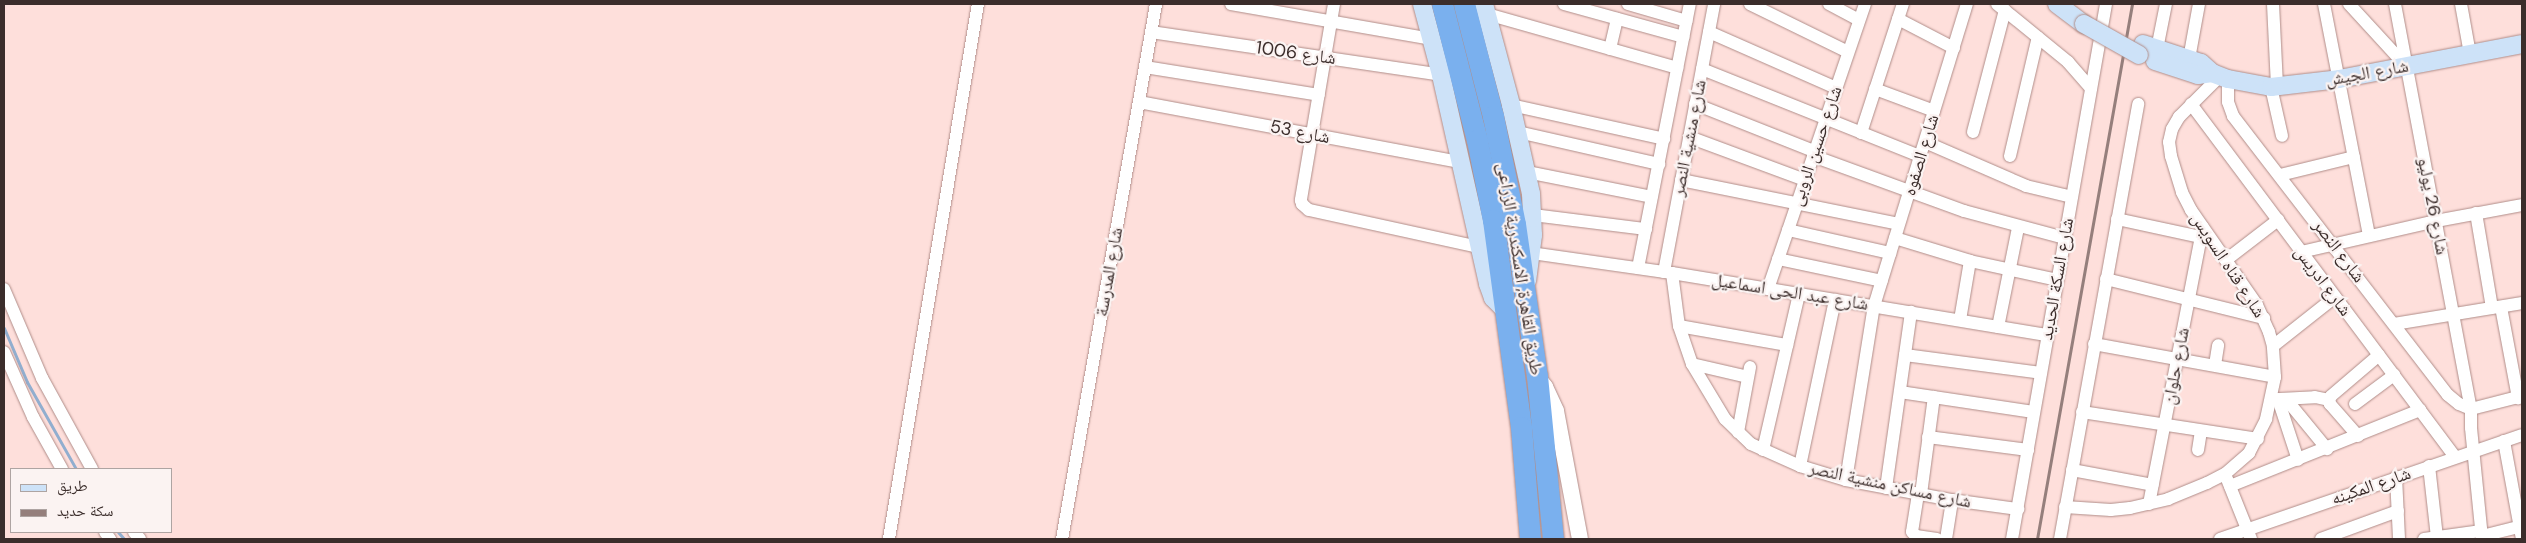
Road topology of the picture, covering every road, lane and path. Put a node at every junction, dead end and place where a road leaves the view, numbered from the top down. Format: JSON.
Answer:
{"nodes":[{"id":1,"x":978,"y":4,"type":"edge"},
{"id":2,"x":1156,"y":4,"type":"edge"},
{"id":3,"x":1231,"y":4,"type":"edge"},
{"id":4,"x":1334,"y":4,"type":"edge"},
{"id":5,"x":1422,"y":4,"type":"edge"},
{"id":6,"x":1442,"y":4,"type":"edge"},
{"id":7,"x":1464,"y":4,"type":"edge"},
{"id":8,"x":1564,"y":4,"type":"edge"},
{"id":9,"x":1628,"y":4,"type":"edge"},
{"id":10,"x":1690,"y":4,"type":"edge"},
{"id":11,"x":1714,"y":4,"type":"edge"},
{"id":12,"x":1750,"y":4,"type":"edge"},
{"id":13,"x":1829,"y":4,"type":"edge"},
{"id":14,"x":1865,"y":4,"type":"edge"},
{"id":15,"x":1903,"y":4,"type":"edge"},
{"id":16,"x":1967,"y":4,"type":"edge"},
{"id":17,"x":2057,"y":4,"type":"edge"},
{"id":18,"x":2106,"y":4,"type":"edge"},
{"id":19,"x":2166,"y":4,"type":"edge"},
{"id":20,"x":2199,"y":4,"type":"edge"},
{"id":21,"x":2273,"y":4,"type":"edge"},
{"id":22,"x":2324,"y":4,"type":"edge"},
{"id":23,"x":2350,"y":4,"type":"edge"},
{"id":24,"x":2395,"y":4,"type":"edge"},
{"id":25,"x":2461,"y":4,"type":"edge"},
{"id":26,"x":2001,"y":7,"type":"edge"},
{"id":27,"x":1486,"y":9,"type":"edge"},
{"id":28,"x":2088,"y":15,"type":"edge"},
{"id":29,"x":1617,"y":18,"type":"junction"},
{"id":30,"x":1898,"y":19,"type":"junction"},
{"id":31,"x":1859,"y":20,"type":"junction"},
{"id":32,"x":1331,"y":21,"type":"junction"},
{"id":33,"x":1687,"y":21,"type":"junction"},
{"id":34,"x":1151,"y":32,"type":"junction"},
{"id":35,"x":1709,"y":32,"type":"junction"},
{"id":36,"x":1684,"y":37,"type":"junction"},
{"id":37,"x":2038,"y":37,"type":"junction"},
{"id":38,"x":1432,"y":39,"type":"junction"},
{"id":39,"x":2522,"y":44,"type":"edge"},
{"id":40,"x":1954,"y":48,"type":"junction"},
{"id":41,"x":1610,"y":49,"type":"junction"},
{"id":42,"x":2147,"y":49,"type":"junction"},
{"id":43,"x":1848,"y":52,"type":"junction"},
{"id":44,"x":2470,"y":54,"type":"junction"},
{"id":45,"x":1325,"y":58,"type":"junction"},
{"id":46,"x":2189,"y":59,"type":"junction"},
{"id":47,"x":2406,"y":66,"type":"junction"},
{"id":48,"x":1145,"y":67,"type":"junction"},
{"id":49,"x":1678,"y":68,"type":"junction"},
{"id":50,"x":1702,"y":69,"type":"junction"},
{"id":51,"x":1441,"y":75,"type":"junction"},
{"id":52,"x":2220,"y":76,"type":"junction"},
{"id":53,"x":2339,"y":79,"type":"junction"},
{"id":54,"x":2274,"y":87,"type":"junction"},
{"id":55,"x":1836,"y":88,"type":"junction"},
{"id":56,"x":2091,"y":88,"type":"junction"},
{"id":57,"x":1875,"y":89,"type":"junction"},
{"id":58,"x":1319,"y":95,"type":"junction"},
{"id":59,"x":1139,"y":102,"type":"junction"},
{"id":60,"x":1695,"y":104,"type":"junction"},
{"id":61,"x":2138,"y":104,"type":"dead end"},
{"id":62,"x":2191,"y":104,"type":"junction"},
{"id":63,"x":1511,"y":105,"type":"junction"},
{"id":64,"x":1934,"y":111,"type":"junction"},
{"id":65,"x":1825,"y":119,"type":"junction"},
{"id":66,"x":1518,"y":132,"type":"junction"},
{"id":67,"x":1973,"y":132,"type":"dead end"},
{"id":68,"x":1861,"y":133,"type":"junction"},
{"id":69,"x":1312,"y":134,"type":"junction"},
{"id":70,"x":1689,"y":136,"type":"junction"},
{"id":71,"x":2282,"y":136,"type":"dead end"},
{"id":72,"x":1664,"y":139,"type":"junction"},
{"id":73,"x":1925,"y":142,"type":"junction"},
{"id":74,"x":1814,"y":154,"type":"junction"},
{"id":75,"x":1920,"y":156,"type":"junction"},
{"id":76,"x":2010,"y":156,"type":"dead end"},
{"id":77,"x":2354,"y":157,"type":"junction"},
{"id":78,"x":1461,"y":162,"type":"junction"},
{"id":79,"x":1659,"y":164,"type":"junction"},
{"id":80,"x":1527,"y":172,"type":"junction"},
{"id":81,"x":2280,"y":175,"type":"junction"},
{"id":82,"x":1681,"y":180,"type":"junction"},
{"id":83,"x":1805,"y":180,"type":"junction"},
{"id":84,"x":1910,"y":191,"type":"junction"},
{"id":85,"x":1652,"y":197,"type":"junction"},
{"id":86,"x":2072,"y":197,"type":"junction"},
{"id":87,"x":1797,"y":202,"type":"junction"},
{"id":88,"x":2522,"y":205,"type":"edge"},
{"id":89,"x":2476,"y":213,"type":"junction"},
{"id":90,"x":1533,"y":216,"type":"junction"},
{"id":91,"x":2117,"y":219,"type":"junction"},
{"id":92,"x":2278,"y":220,"type":"junction"},
{"id":93,"x":2436,"y":221,"type":"junction"},
{"id":94,"x":1899,"y":224,"type":"junction"},
{"id":95,"x":2018,"y":228,"type":"junction"},
{"id":96,"x":1646,"y":229,"type":"junction"},
{"id":97,"x":1788,"y":230,"type":"junction"},
{"id":98,"x":2202,"y":232,"type":"junction"},
{"id":99,"x":2369,"y":236,"type":"junction"},
{"id":100,"x":1895,"y":238,"type":"junction"},
{"id":101,"x":2064,"y":238,"type":"junction"},
{"id":102,"x":2334,"y":244,"type":"junction"},
{"id":103,"x":1479,"y":247,"type":"junction"},
{"id":104,"x":2301,"y":252,"type":"junction"},
{"id":105,"x":1531,"y":253,"type":"junction"},
{"id":106,"x":1890,"y":253,"type":"junction"},
{"id":107,"x":1778,"y":259,"type":"junction"},
{"id":108,"x":2226,"y":260,"type":"junction"},
{"id":109,"x":1970,"y":261,"type":"junction"},
{"id":110,"x":1638,"y":268,"type":"junction"},
{"id":111,"x":2010,"y":270,"type":"junction"},
{"id":112,"x":1668,"y":273,"type":"junction"},
{"id":113,"x":2106,"y":279,"type":"junction"},
{"id":114,"x":2057,"y":280,"type":"junction"},
{"id":115,"x":1882,"y":281,"type":"junction"},
{"id":116,"x":4,"y":289,"type":"edge"},
{"id":117,"x":1768,"y":289,"type":"junction"},
{"id":118,"x":1525,"y":291,"type":"junction"},
{"id":119,"x":1799,"y":294,"type":"junction"},
{"id":120,"x":2335,"y":297,"type":"junction"},
{"id":121,"x":1835,"y":300,"type":"junction"},
{"id":122,"x":2189,"y":300,"type":"junction"},
{"id":123,"x":2522,"y":303,"type":"edge"},
{"id":124,"x":1874,"y":306,"type":"junction"},
{"id":125,"x":2496,"y":307,"type":"junction"},
{"id":126,"x":1506,"y":311,"type":"junction"},
{"id":127,"x":1910,"y":312,"type":"junction"},
{"id":128,"x":2454,"y":315,"type":"junction"},
{"id":129,"x":2264,"y":318,"type":"junction"},
{"id":130,"x":1960,"y":320,"type":"junction"},
{"id":131,"x":2394,"y":324,"type":"junction"},
{"id":132,"x":1679,"y":326,"type":"junction"},
{"id":133,"x":1998,"y":327,"type":"junction"},
{"id":134,"x":2048,"y":335,"type":"junction"},
{"id":135,"x":2094,"y":344,"type":"junction"},
{"id":136,"x":1787,"y":345,"type":"junction"},
{"id":137,"x":2218,"y":345,"type":"dead end"},
{"id":138,"x":2273,"y":346,"type":"junction"},
{"id":139,"x":4,"y":352,"type":"edge"},
{"id":140,"x":1905,"y":355,"type":"junction"},
{"id":141,"x":2379,"y":355,"type":"junction"},
{"id":142,"x":2178,"y":359,"type":"junction"},
{"id":143,"x":1692,"y":364,"type":"junction"},
{"id":144,"x":2215,"y":365,"type":"junction"},
{"id":145,"x":2041,"y":372,"type":"junction"},
{"id":146,"x":2394,"y":375,"type":"junction"},
{"id":147,"x":1537,"y":376,"type":"junction"},
{"id":148,"x":2275,"y":377,"type":"junction"},
{"id":149,"x":1900,"y":392,"type":"junction"},
{"id":150,"x":1934,"y":397,"type":"junction"},
{"id":151,"x":2520,"y":397,"type":"edge"},
{"id":152,"x":2278,"y":399,"type":"junction"},
{"id":153,"x":2329,"y":400,"type":"junction"},
{"id":154,"x":2355,"y":404,"type":"dead end"},
{"id":155,"x":2472,"y":409,"type":"junction"},
{"id":156,"x":2420,"y":410,"type":"junction"},
{"id":157,"x":2034,"y":412,"type":"junction"},
{"id":158,"x":2082,"y":412,"type":"junction"},
{"id":159,"x":2165,"y":425,"type":"junction"},
{"id":160,"x":2201,"y":431,"type":"junction"},
{"id":161,"x":1738,"y":432,"type":"junction"},
{"id":162,"x":2522,"y":435,"type":"edge"},
{"id":163,"x":2358,"y":436,"type":"junction"},
{"id":164,"x":1928,"y":437,"type":"junction"},
{"id":165,"x":2258,"y":439,"type":"junction"},
{"id":166,"x":2504,"y":441,"type":"junction"},
{"id":167,"x":2327,"y":449,"type":"junction"},
{"id":168,"x":1762,"y":450,"type":"junction"},
{"id":169,"x":2028,"y":450,"type":"junction"},
{"id":170,"x":2198,"y":450,"type":"dead end"},
{"id":171,"x":2473,"y":452,"type":"junction"},
{"id":172,"x":2455,"y":457,"type":"junction"},
{"id":173,"x":2298,"y":460,"type":"junction"},
{"id":174,"x":1800,"y":466,"type":"junction"},
{"id":175,"x":2430,"y":466,"type":"junction"},
{"id":176,"x":61,"y":468,"type":"edge"},
{"id":177,"x":91,"y":468,"type":"edge"},
{"id":178,"x":2072,"y":470,"type":"junction"},
{"id":179,"x":2396,"y":477,"type":"junction"},
{"id":180,"x":1846,"y":480,"type":"junction"},
{"id":181,"x":2227,"y":480,"type":"junction"},
{"id":182,"x":2152,"y":485,"type":"junction"},
{"id":183,"x":1886,"y":488,"type":"junction"},
{"id":184,"x":1919,"y":494,"type":"junction"},
{"id":185,"x":1952,"y":500,"type":"junction"},
{"id":186,"x":2148,"y":504,"type":"junction"},
{"id":187,"x":2065,"y":507,"type":"junction"},
{"id":188,"x":2018,"y":509,"type":"junction"},
{"id":189,"x":2398,"y":511,"type":"junction"},
{"id":190,"x":2520,"y":533,"type":"edge"},
{"id":191,"x":2249,"y":534,"type":"edge"},
{"id":192,"x":2482,"y":535,"type":"edge"},
{"id":193,"x":2438,"y":537,"type":"junction"},
{"id":194,"x":889,"y":539,"type":"edge"},
{"id":195,"x":1062,"y":539,"type":"edge"},
{"id":196,"x":1530,"y":539,"type":"edge"},
{"id":197,"x":1553,"y":539,"type":"edge"},
{"id":198,"x":1580,"y":539,"type":"edge"},
{"id":199,"x":1938,"y":539,"type":"edge"},
{"id":200,"x":1946,"y":539,"type":"edge"},
{"id":201,"x":2012,"y":539,"type":"edge"},
{"id":202,"x":2060,"y":539,"type":"edge"},
{"id":203,"x":2220,"y":539,"type":"edge"},
{"id":204,"x":2321,"y":539,"type":"edge"},
{"id":205,"x":2398,"y":539,"type":"edge"},
{"id":206,"x":2424,"y":539,"type":"edge"}],
"edges":[{"from":1,"to":194,"type":"street"},
{"from":2,"to":34,"type":"street","name":"شارع المدرسة"},
{"from":3,"to":32,"type":"street"},
{"from":4,"to":32,"type":"street"},
{"from":5,"to":38,"type":"main road"},
{"from":6,"to":126,"type":"highway","name":"طريق القاهرة, الاسكندرية الزراعى"},
{"from":7,"to":118,"type":"highway","name":"طريق القاهرة, الاسكندرية الزراعى"},
{"from":8,"to":29,"type":"street"},
{"from":9,"to":33,"type":"street"},
{"from":10,"to":33,"type":"street","name":"شارع منشية النصر"},
{"from":11,"to":35,"type":"street","name":"شارع منشية النصر"},
{"from":12,"to":43,"type":"street"},
{"from":13,"to":31,"type":"street"},
{"from":14,"to":31,"type":"street","name":"شارع حسين الروبى"},
{"from":15,"to":30,"type":"street"},
{"from":16,"to":40,"type":"street","name":"شارع الصفوه"},
{"from":17,"to":28,"type":"main road","name":"شارع الجيش"},
{"from":18,"to":28,"type":"street","name":"شارع السكة الحديد"},
{"from":19,"to":42,"type":"street"},
{"from":20,"to":46,"type":"street"},
{"from":21,"to":54,"type":"street"},
{"from":22,"to":53,"type":"street"},
{"from":23,"to":47,"type":"street"},
{"from":24,"to":47,"type":"street","name":"شارع 26 يوليو"},
{"from":25,"to":44,"type":"street"},
{"from":26,"to":37,"type":"street"},
{"from":26,"to":67,"type":"street"},
{"from":27,"to":41,"type":"street"},
{"from":27,"to":63,"type":"main road"},
{"from":28,"to":42,"type":"main road","name":"شارع الجيش"},
{"from":28,"to":56,"type":"street","name":"شارع السكة الحديد"},
{"from":29,"to":36,"type":"street"},
{"from":29,"to":41,"type":"street"},
{"from":30,"to":40,"type":"street"},
{"from":30,"to":57,"type":"street"},
{"from":31,"to":43,"type":"street","name":"شارع حسين الروبى"},
{"from":32,"to":38,"type":"street"},
{"from":32,"to":45,"type":"street"},
{"from":33,"to":36,"type":"street","name":"شارع منشية النصر"},
{"from":34,"to":45,"type":"street","name":"شارع 1006"},
{"from":34,"to":48,"type":"street","name":"شارع المدرسة"},
{"from":35,"to":50,"type":"street","name":"شارع منشية النصر"},
{"from":35,"to":55,"type":"street"},
{"from":36,"to":49,"type":"street","name":"شارع منشية النصر"},
{"from":37,"to":56,"type":"street"},
{"from":37,"to":76,"type":"street"},
{"from":38,"to":51,"type":"main road"},
{"from":39,"to":44,"type":"main road","name":"شارع الجيش"},
{"from":40,"to":64,"type":"street","name":"شارع الصفوه"},
{"from":41,"to":49,"type":"street"},
{"from":42,"to":46,"type":"main road","name":"شارع الجيش"},
{"from":42,"to":52,"type":"main road","name":"شارع الجيش"},
{"from":43,"to":55,"type":"street","name":"شارع حسين الروبى"},
{"from":44,"to":47,"type":"main road","name":"شارع الجيش"},
{"from":45,"to":51,"type":"street","name":"شارع 1006"},
{"from":45,"to":58,"type":"street"},
{"from":46,"to":52,"type":"main road","name":"شارع الجيش"},
{"from":47,"to":53,"type":"main road","name":"شارع الجيش"},
{"from":47,"to":93,"type":"street","name":"شارع 26 يوليو"},
{"from":48,"to":58,"type":"street"},
{"from":48,"to":59,"type":"street","name":"شارع المدرسة"},
{"from":49,"to":72,"type":"street","name":"شارع منشية النصر"},
{"from":50,"to":60,"type":"street","name":"شارع منشية النصر"},
{"from":50,"to":65,"type":"street"},
{"from":51,"to":78,"type":"main road"},
{"from":52,"to":54,"type":"main road","name":"شارع الجيش"},
{"from":52,"to":62,"type":"street","name":"شارع قناه السويس"},
{"from":52,"to":81,"type":"street","name":"شارع النصر"},
{"from":53,"to":54,"type":"main road","name":"شارع الجيش"},
{"from":53,"to":77,"type":"street"},
{"from":54,"to":71,"type":"street"},
{"from":55,"to":65,"type":"street","name":"شارع حسين الروبى"},
{"from":56,"to":86,"type":"street","name":"شارع السكة الحديد"},
{"from":57,"to":64,"type":"street"},
{"from":57,"to":68,"type":"street"},
{"from":58,"to":69,"type":"street"},
{"from":59,"to":69,"type":"street","name":"شارع 53"},
{"from":59,"to":195,"type":"street","name":"شارع المدرسة"},
{"from":60,"to":70,"type":"street","name":"شارع منشية النصر"},
{"from":60,"to":74,"type":"street"},
{"from":61,"to":91,"type":"street"},
{"from":62,"to":92,"type":"street","name":"شارع ادريس"},
{"from":62,"to":98,"type":"street","name":"شارع قناه السويس"},
{"from":63,"to":66,"type":"main road"},
{"from":63,"to":72,"type":"street"},
{"from":64,"to":73,"type":"street","name":"شارع الصفوه"},
{"from":65,"to":68,"type":"street"},
{"from":65,"to":74,"type":"street","name":"شارع حسين الروبى"},
{"from":66,"to":79,"type":"street"},
{"from":66,"to":80,"type":"main road"},
{"from":68,"to":75,"type":"street"},
{"from":69,"to":78,"type":"street","name":"شارع 53"},
{"from":69,"to":103,"type":"street"},
{"from":70,"to":82,"type":"street","name":"شارع منشية النصر"},
{"from":70,"to":83,"type":"street"},
{"from":72,"to":79,"type":"street","name":"شارع منشية النصر"},
{"from":73,"to":75,"type":"street","name":"شارع الصفوه"},
{"from":73,"to":86,"type":"street"},
{"from":74,"to":83,"type":"street","name":"شارع حسين الروبى"},
{"from":74,"to":84,"type":"street"},
{"from":75,"to":84,"type":"street","name":"شارع الصفوه"},
{"from":77,"to":81,"type":"street"},
{"from":77,"to":99,"type":"street"},
{"from":78,"to":103,"type":"main road"},
{"from":79,"to":85,"type":"street","name":"شارع منشية النصر"},
{"from":80,"to":85,"type":"street"},
{"from":80,"to":90,"type":"main road"},
{"from":81,"to":102,"type":"street","name":"شارع النصر"},
{"from":82,"to":87,"type":"street"},
{"from":82,"to":112,"type":"street","name":"شارع منشية النصر"},
{"from":83,"to":87,"type":"street","name":"شارع حسين الروبى"},
{"from":84,"to":94,"type":"street","name":"شارع الصفوه"},
{"from":84,"to":95,"type":"street"},
{"from":85,"to":96,"type":"street","name":"شارع منشية النصر"},
{"from":86,"to":101,"type":"street","name":"شارع السكة الحديد"},
{"from":87,"to":94,"type":"street"},
{"from":87,"to":97,"type":"street","name":"شارع حسين الروبى"},
{"from":88,"to":89,"type":"street"},
{"from":89,"to":93,"type":"street"},
{"from":89,"to":125,"type":"street"},
{"from":90,"to":96,"type":"street"},
{"from":90,"to":105,"type":"main road"},
{"from":91,"to":98,"type":"street"},
{"from":91,"to":113,"type":"street"},
{"from":92,"to":104,"type":"street","name":"شارع ادريس"},
{"from":92,"to":108,"type":"street"},
{"from":93,"to":99,"type":"street"},
{"from":93,"to":128,"type":"street","name":"شارع 26 يوليو"},
{"from":94,"to":100,"type":"street","name":"شارع الصفوه"},
{"from":95,"to":101,"type":"street"},
{"from":95,"to":111,"type":"street"},
{"from":96,"to":110,"type":"street","name":"شارع منشية النصر"},
{"from":97,"to":106,"type":"street"},
{"from":97,"to":107,"type":"street","name":"شارع حسين الروبى"},
{"from":98,"to":108,"type":"street","name":"شارع قناه السويس"},
{"from":98,"to":122,"type":"street","name":"شارع حلوان"},
{"from":99,"to":102,"type":"street"},
{"from":100,"to":106,"type":"street","name":"شارع الصفوه"},
{"from":100,"to":109,"type":"street"},
{"from":101,"to":114,"type":"street","name":"شارع السكة الحديد"},
{"from":102,"to":104,"type":"street"},
{"from":102,"to":131,"type":"street","name":"شارع النصر"},
{"from":103,"to":126,"type":"main road"},
{"from":104,"to":120,"type":"street","name":"شارع ادريس"},
{"from":105,"to":110,"type":"street","name":"شارع عبد الحى اسماعيل"},
{"from":105,"to":118,"type":"main road"},
{"from":106,"to":115,"type":"street","name":"شارع الصفوه"},
{"from":107,"to":115,"type":"street"},
{"from":107,"to":117,"type":"street","name":"شارع حسين الروبى"},
{"from":108,"to":129,"type":"street","name":"شارع قناه السويس"},
{"from":109,"to":111,"type":"street"},
{"from":109,"to":130,"type":"street"},
{"from":110,"to":112,"type":"street","name":"شارع عبد الحى اسماعيل"},
{"from":111,"to":114,"type":"street"},
{"from":111,"to":133,"type":"street"},
{"from":112,"to":117,"type":"street","name":"شارع عبد الحى اسماعيل"},
{"from":112,"to":132,"type":"street","name":"شارع مساكن منشية النصر"},
{"from":113,"to":122,"type":"street"},
{"from":113,"to":135,"type":"street"},
{"from":114,"to":134,"type":"street","name":"شارع السكة الحديد"},
{"from":115,"to":124,"type":"street","name":"شارع الصفوه"},
{"from":116,"to":177,"type":"street"},
{"from":117,"to":119,"type":"street","name":"شارع عبد الحى اسماعيل"},
{"from":118,"to":147,"type":"highway","name":"طريق القاهرة, الاسكندرية الزراعى"},
{"from":119,"to":121,"type":"street","name":"شارع عبد الحى اسماعيل"},
{"from":119,"to":136,"type":"street"},
{"from":120,"to":138,"type":"street"},
{"from":120,"to":141,"type":"street","name":"شارع ادريس"},
{"from":121,"to":124,"type":"street","name":"شارع عبد الحى اسماعيل"},
{"from":121,"to":174,"type":"street"},
{"from":122,"to":129,"type":"street"},
{"from":122,"to":142,"type":"street","name":"شارع حلوان"},
{"from":123,"to":125,"type":"street"},
{"from":124,"to":127,"type":"street","name":"شارع عبد الحى اسماعيل"},
{"from":124,"to":180,"type":"street","name":"شارع الصفوه"},
{"from":125,"to":128,"type":"street"},
{"from":125,"to":151,"type":"street"},
{"from":126,"to":196,"type":"highway","name":"طريق القاهرة, الاسكندرية الزراعى"},
{"from":127,"to":130,"type":"street","name":"شارع عبد الحى اسماعيل"},
{"from":127,"to":140,"type":"street"},
{"from":128,"to":131,"type":"street"},
{"from":128,"to":155,"type":"street","name":"شارع 26 يوليو"},
{"from":129,"to":138,"type":"street","name":"شارع قناه السويس"},
{"from":130,"to":133,"type":"street","name":"شارع عبد الحى اسماعيل"},
{"from":131,"to":155,"type":"street","name":"شارع النصر"},
{"from":132,"to":136,"type":"street"},
{"from":132,"to":143,"type":"street","name":"شارع مساكن منشية النصر"},
{"from":133,"to":134,"type":"street","name":"شارع عبد الحى اسماعيل"},
{"from":134,"to":145,"type":"street","name":"شارع السكة الحديد"},
{"from":135,"to":142,"type":"street"},
{"from":135,"to":158,"type":"street"},
{"from":136,"to":168,"type":"street"},
{"from":137,"to":144,"type":"street"},
{"from":138,"to":148,"type":"street","name":"شارع قناه السويس"},
{"from":139,"to":176,"type":"street"},
{"from":140,"to":145,"type":"street"},
{"from":140,"to":149,"type":"street"},
{"from":141,"to":146,"type":"street","name":"شارع ادريس"},
{"from":141,"to":153,"type":"street"},
{"from":142,"to":144,"type":"street"},
{"from":142,"to":159,"type":"street","name":"شارع حلوان"},
{"from":143,"to":161,"type":"street","name":"شارع مساكن منشية النصر"},
{"from":143,"to":161,"type":"street"},
{"from":144,"to":148,"type":"street"},
{"from":145,"to":157,"type":"street","name":"شارع السكة الحديد"},
{"from":146,"to":154,"type":"street"},
{"from":146,"to":156,"type":"street","name":"شارع ادريس"},
{"from":147,"to":197,"type":"highway","name":"طريق القاهرة, الاسكندرية الزراعى"},
{"from":147,"to":198,"type":"street"},
{"from":148,"to":152,"type":"street","name":"شارع قناه السويس"},
{"from":149,"to":150,"type":"street"},
{"from":149,"to":183,"type":"street"},
{"from":150,"to":157,"type":"street"},
{"from":150,"to":164,"type":"street"},
{"from":151,"to":155,"type":"street"},
{"from":152,"to":153,"type":"street"},
{"from":152,"to":165,"type":"street","name":"شارع قناه السويس"},
{"from":152,"to":167,"type":"street"},
{"from":152,"to":173,"type":"street"},
{"from":153,"to":163,"type":"street"},
{"from":155,"to":171,"type":"street","name":"شارع 26 يوليو"},
{"from":156,"to":163,"type":"street"},
{"from":156,"to":172,"type":"street","name":"شارع ادريس"},
{"from":157,"to":169,"type":"street","name":"شارع السكة الحديد"},
{"from":158,"to":159,"type":"street"},
{"from":158,"to":178,"type":"street"},
{"from":159,"to":160,"type":"street"},
{"from":159,"to":182,"type":"street","name":"شارع حلوان"},
{"from":160,"to":165,"type":"street"},
{"from":160,"to":170,"type":"street"},
{"from":161,"to":168,"type":"street","name":"شارع مساكن منشية النصر"},
{"from":162,"to":166,"type":"street","name":"شارع المكينه"},
{"from":163,"to":167,"type":"street"},
{"from":164,"to":169,"type":"street"},
{"from":164,"to":184,"type":"street"},
{"from":165,"to":181,"type":"street","name":"شارع قناه السويس"},
{"from":166,"to":171,"type":"street","name":"شارع المكينه"},
{"from":166,"to":190,"type":"street"},
{"from":167,"to":173,"type":"street"},
{"from":168,"to":174,"type":"street","name":"شارع مساكن منشية النصر"},
{"from":169,"to":188,"type":"street","name":"شارع السكة الحديد"},
{"from":171,"to":172,"type":"street","name":"شارع المكينه"},
{"from":171,"to":192,"type":"street","name":"شارع 26 يوليو"},
{"from":172,"to":175,"type":"street","name":"شارع المكينه"},
{"from":173,"to":181,"type":"street"},
{"from":174,"to":180,"type":"street","name":"شارع مساكن منشية النصر"},
{"from":175,"to":179,"type":"street","name":"شارع المكينه"},
{"from":175,"to":193,"type":"street"},
{"from":178,"to":182,"type":"street"},
{"from":178,"to":187,"type":"street"},
{"from":179,"to":189,"type":"street"},
{"from":179,"to":191,"type":"street","name":"شارع المكينه"},
{"from":180,"to":183,"type":"street","name":"شارع مساكن منشية النصر"},
{"from":181,"to":186,"type":"street","name":"شارع قناه السويس"},
{"from":181,"to":191,"type":"street"},
{"from":182,"to":186,"type":"street","name":"شارع حلوان"},
{"from":183,"to":184,"type":"street","name":"شارع مساكن منشية النصر"},
{"from":184,"to":185,"type":"street","name":"شارع مساكن منشية النصر"},
{"from":184,"to":199,"type":"street"},
{"from":185,"to":188,"type":"street","name":"شارع مساكن منشية النصر"},
{"from":185,"to":200,"type":"street"},
{"from":186,"to":187,"type":"street","name":"شارع قناه السويس"},
{"from":187,"to":202,"type":"street"},
{"from":188,"to":201,"type":"street","name":"شارع السكة الحديد"},
{"from":189,"to":204,"type":"street"},
{"from":189,"to":205,"type":"street"},
{"from":190,"to":192,"type":"street"},
{"from":191,"to":203,"type":"street","name":"شارع المكينه"},
{"from":192,"to":193,"type":"street"},
{"from":193,"to":206,"type":"street"}]}
